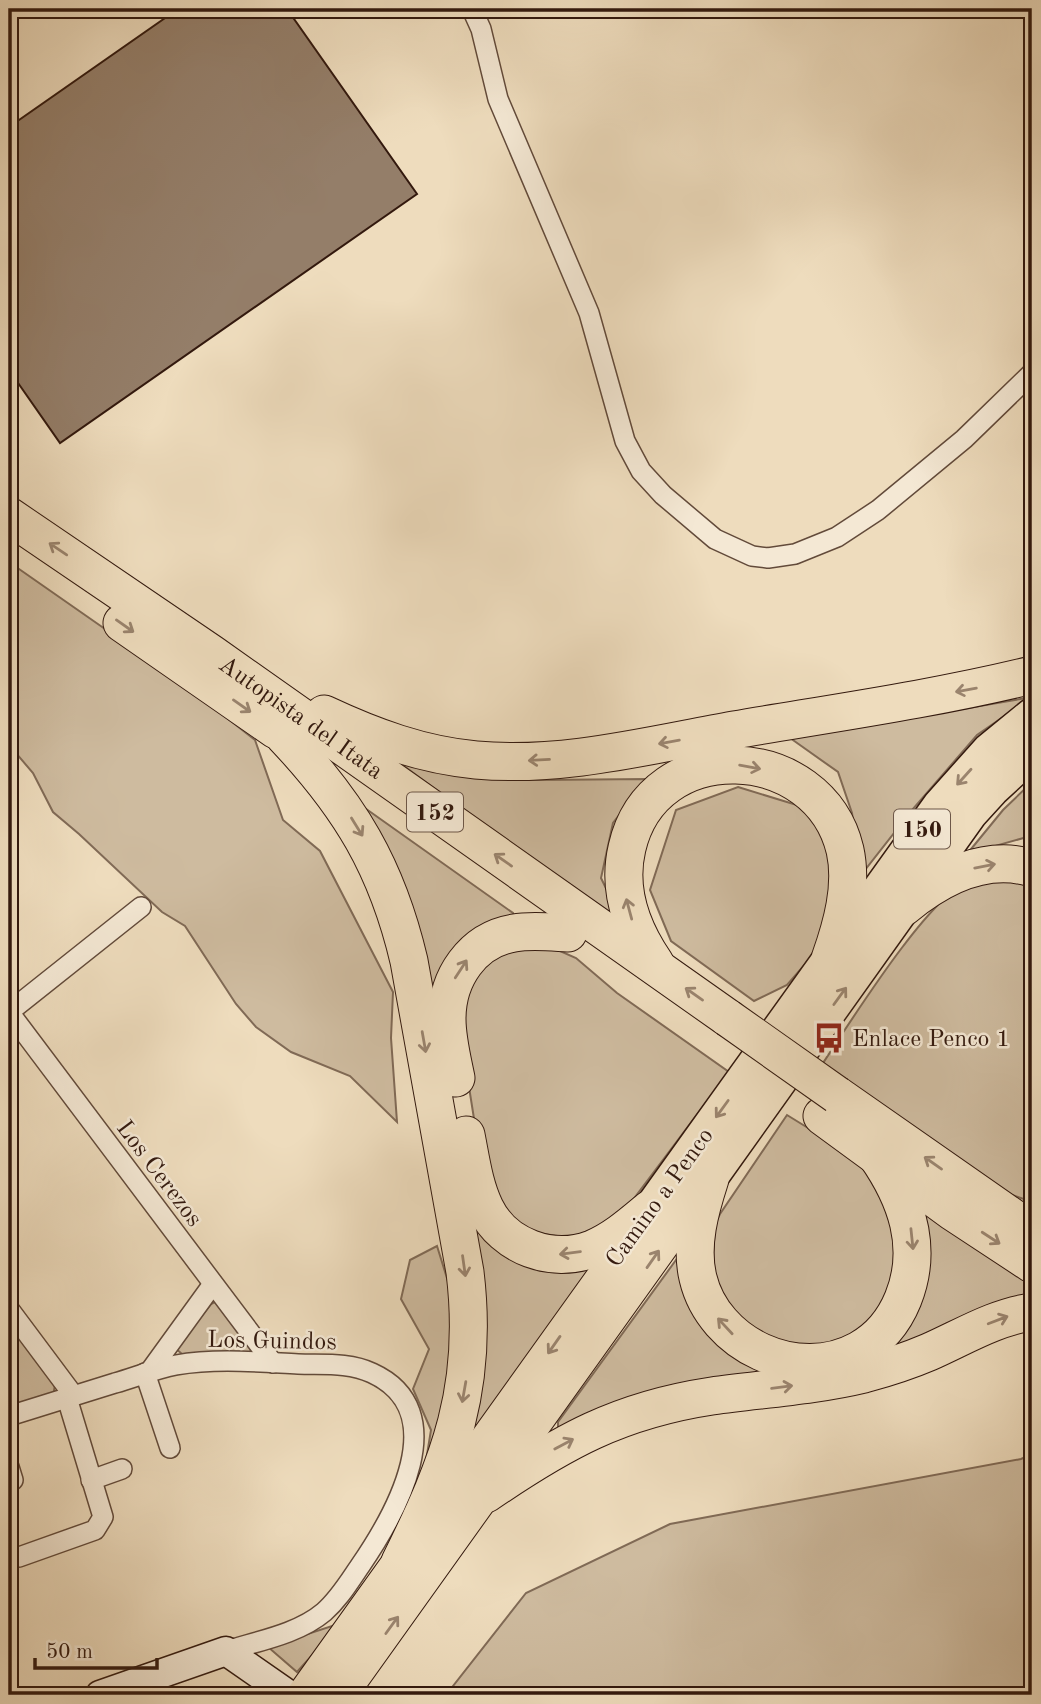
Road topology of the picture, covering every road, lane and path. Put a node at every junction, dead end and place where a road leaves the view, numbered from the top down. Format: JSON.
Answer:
{"nodes":[{"id":1,"x":472,"y":9,"type":"edge"},
{"id":2,"x":1032,"y":373,"type":"edge"},
{"id":3,"x":9,"y":516,"type":"edge"},
{"id":4,"x":9,"y":545,"type":"edge"},
{"id":5,"x":212,"y":654,"type":"junction"},
{"id":6,"x":1032,"y":675,"type":"edge"},
{"id":7,"x":1032,"y":715,"type":"edge"},
{"id":8,"x":284,"y":736,"type":"junction"},
{"id":9,"x":1032,"y":753,"type":"edge"},
{"id":10,"x":1032,"y":868,"type":"edge"},
{"id":11,"x":141,"y":907,"type":"dead end"},
{"id":12,"x":904,"y":907,"type":"junction"},
{"id":13,"x":568,"y":933,"type":"junction"},
{"id":14,"x":830,"y":959,"type":"junction"},
{"id":15,"x":659,"y":970,"type":"junction"},
{"id":16,"x":9,"y":1012,"type":"edge"},
{"id":17,"x":721,"y":1029,"type":"junction"},
{"id":18,"x":774,"y":1063,"type":"junction"},
{"id":19,"x":829,"y":1106,"type":"junction"},
{"id":20,"x":876,"y":1155,"type":"junction"},
{"id":21,"x":710,"y":1179,"type":"junction"},
{"id":22,"x":650,"y":1209,"type":"junction"},
{"id":23,"x":1024,"y":1222,"type":"edge"},
{"id":24,"x":1032,"y":1264,"type":"edge"},
{"id":25,"x":213,"y":1284,"type":"junction"},
{"id":26,"x":1032,"y":1311,"type":"edge"},
{"id":27,"x":9,"y":1313,"type":"edge"},
{"id":28,"x":273,"y":1363,"type":"junction"},
{"id":29,"x":147,"y":1372,"type":"junction"},
{"id":30,"x":71,"y":1397,"type":"junction"},
{"id":31,"x":9,"y":1416,"type":"edge"},
{"id":32,"x":170,"y":1448,"type":"dead end"},
{"id":33,"x":122,"y":1469,"type":"dead end"},
{"id":34,"x":91,"y":1480,"type":"junction"},
{"id":35,"x":486,"y":1494,"type":"junction"},
{"id":36,"x":19,"y":1557,"type":"dead end"},
{"id":37,"x":400,"y":1562,"type":"junction"},
{"id":38,"x":226,"y":1651,"type":"junction"},
{"id":39,"x":100,"y":1695,"type":"edge"},
{"id":40,"x":289,"y":1695,"type":"edge"},
{"id":41,"x":303,"y":1695,"type":"edge"},
{"id":42,"x":341,"y":1695,"type":"edge"}],
"edges":[{"from":1,"to":2,"type":"street"},
{"from":5,"to":3,"type":"highway","name":"Autopista del Itata","number":"152","one_way":true},
{"from":4,"to":8,"type":"highway","name":"Autopista del Itata","number":"152","one_way":true},
{"from":6,"to":5,"type":"highway","one_way":true},
{"from":15,"to":5,"type":"highway","name":"Autopista del Itata","number":"152","one_way":true},
{"from":7,"to":14,"type":"highway","name":"Camino a Penco","number":"150","one_way":true},
{"from":8,"to":13,"type":"highway","name":"Autopista del Itata","number":"152"},
{"from":8,"to":37,"type":"highway","one_way":true},
{"from":9,"to":12,"type":"highway","name":"Camino a Penco","number":"150"},
{"from":12,"to":10,"type":"highway","one_way":true},
{"from":11,"to":16,"type":"street"},
{"from":18,"to":12,"type":"highway","name":"Camino a Penco","number":"150","one_way":true},
{"from":13,"to":17,"type":"highway","name":"Autopista del Itata","number":"152"},
{"from":22,"to":13,"type":"highway","one_way":true},
{"from":15,"to":14,"type":"highway","one_way":true},
{"from":14,"to":18,"type":"highway","name":"Camino a Penco","number":"150"},
{"from":17,"to":15,"type":"highway","name":"Autopista del Itata","number":"152","one_way":true},
{"from":16,"to":25,"type":"street","name":"Los Cerezos"},
{"from":17,"to":19,"type":"highway","bridge":true},
{"from":18,"to":21,"type":"highway","name":"Camino a Penco"},
{"from":18,"to":22,"type":"highway","name":"Camino a Penco","one_way":true},
{"from":19,"to":20,"type":"highway"},
{"from":23,"to":19,"type":"highway","one_way":true},
{"from":20,"to":21,"type":"highway","one_way":true},
{"from":20,"to":24,"type":"highway","one_way":true},
{"from":35,"to":21,"type":"main road","name":"Camino a Penco","one_way":true},
{"from":22,"to":37,"type":"main road","name":"Camino a Penco","one_way":true},
{"from":25,"to":28,"type":"street","name":"Los Cerezos"},
{"from":25,"to":29,"type":"street","name":"Los Guindos"},
{"from":35,"to":26,"type":"highway","one_way":true},
{"from":27,"to":30,"type":"street"},
{"from":28,"to":29,"type":"street","name":"Los Guindos"},
{"from":28,"to":38,"type":"street","name":"Los Guindos"},
{"from":29,"to":30,"type":"street","name":"Los Guindos"},
{"from":29,"to":32,"type":"street"},
{"from":30,"to":31,"type":"street","name":"Los Guindos"},
{"from":30,"to":34,"type":"street"},
{"from":33,"to":34,"type":"street"},
{"from":34,"to":36,"type":"street"},
{"from":42,"to":35,"type":"main road","name":"Camino a Penco","one_way":true},
{"from":37,"to":41,"type":"main road","name":"Camino a Penco"},
{"from":38,"to":39,"type":"main road"},
{"from":38,"to":40,"type":"main road"}]}
